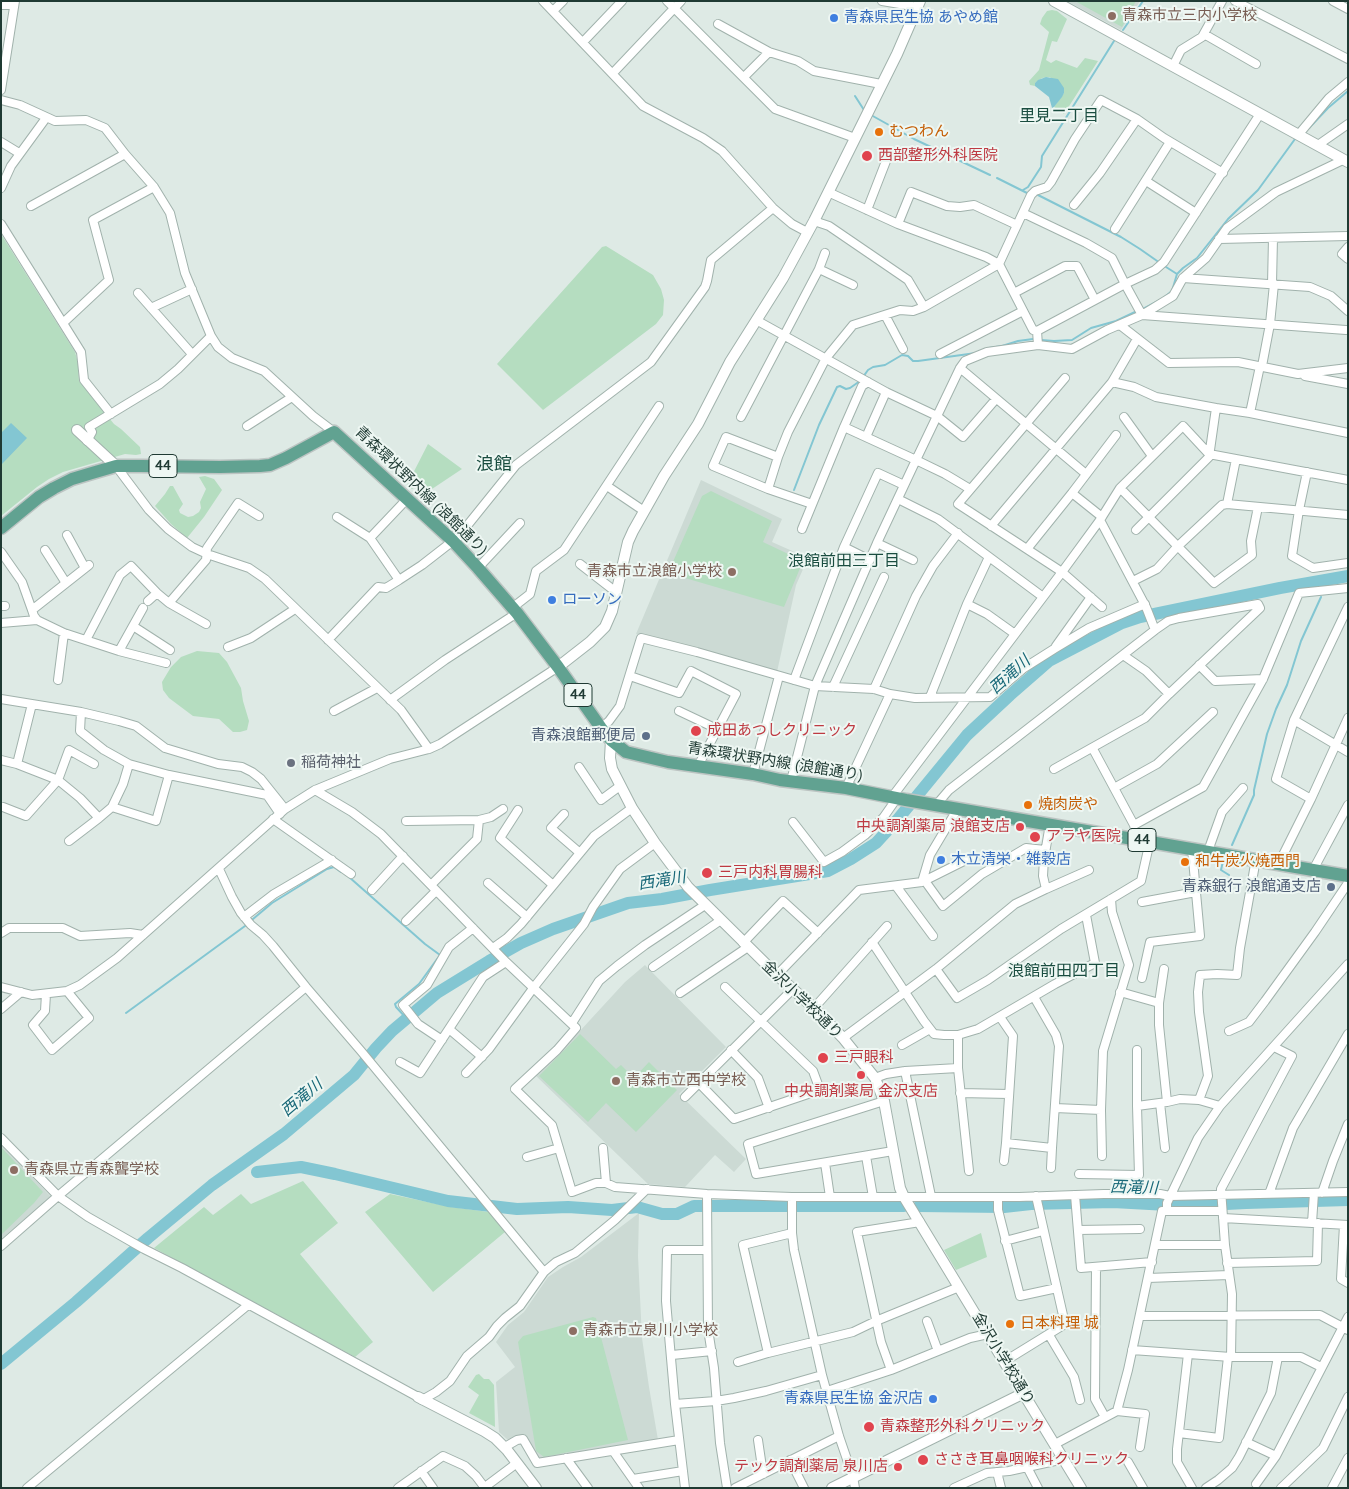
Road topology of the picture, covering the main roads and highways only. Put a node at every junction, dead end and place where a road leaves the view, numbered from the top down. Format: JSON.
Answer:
{"nodes":[{"id":1,"x":1,"y":528,"type":"edge"},
{"id":2,"x":1348,"y":876,"type":"edge"}],
"edges":[{"from":1,"to":2,"type":"main road","name":"青森環状野内線 (浪館通り)","number":"44"}]}
